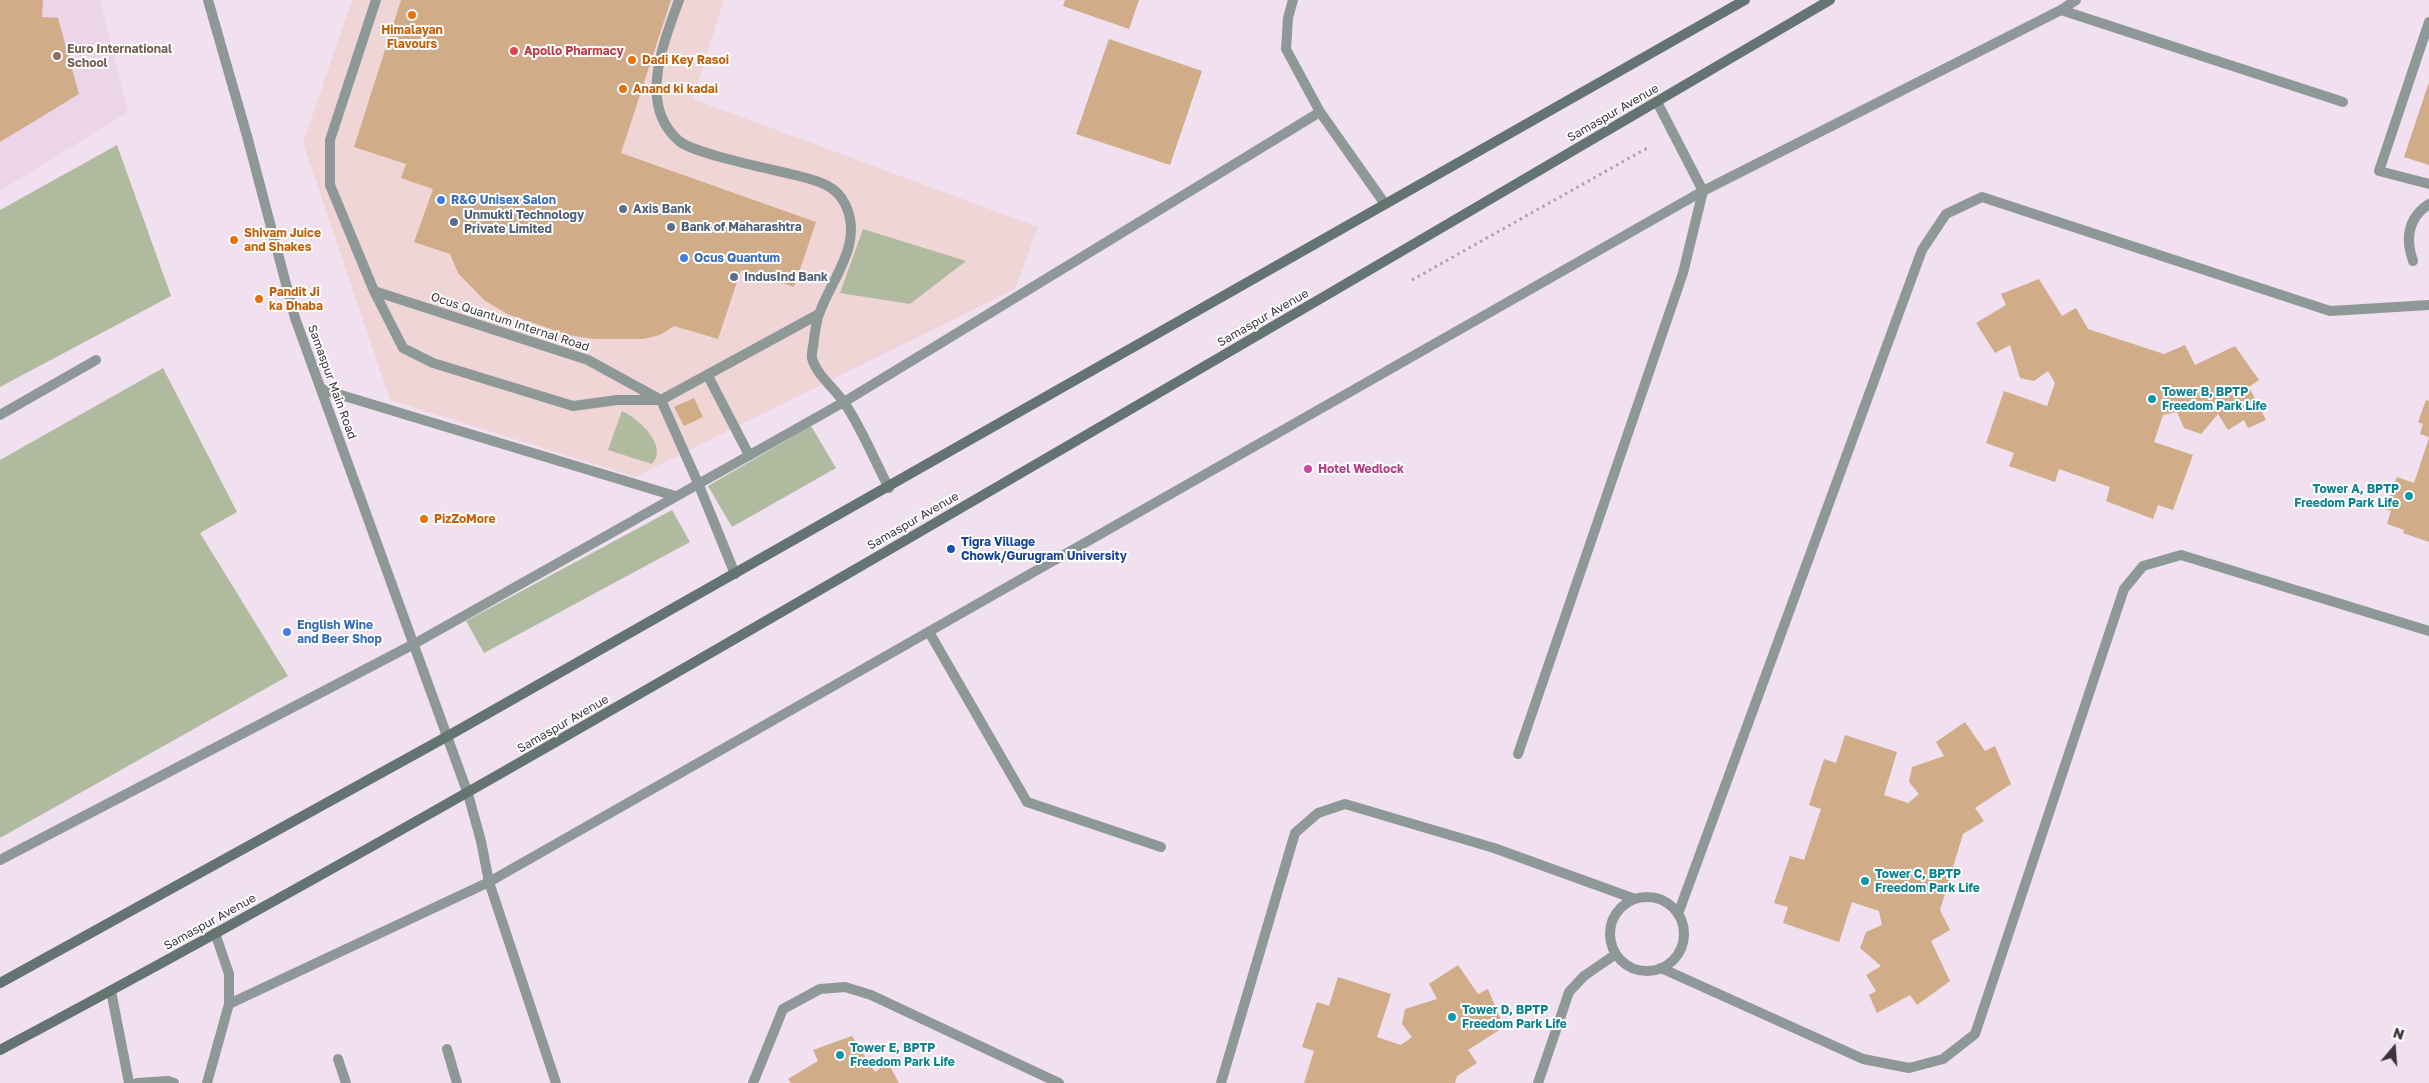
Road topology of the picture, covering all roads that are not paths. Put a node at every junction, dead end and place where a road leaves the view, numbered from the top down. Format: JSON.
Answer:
{"nodes":[{"id":1,"x":208,"y":0,"type":"edge"},
{"id":2,"x":376,"y":0,"type":"edge"},
{"id":3,"x":679,"y":0,"type":"edge"},
{"id":4,"x":1293,"y":0,"type":"edge"},
{"id":5,"x":1745,"y":0,"type":"edge"},
{"id":6,"x":1830,"y":0,"type":"edge"},
{"id":7,"x":2076,"y":0,"type":"edge"},
{"id":8,"x":2061,"y":10,"type":"junction"},
{"id":9,"x":2429,"y":22,"type":"edge"},
{"id":10,"x":1657,"y":102,"type":"junction"},
{"id":11,"x":2343,"y":102,"type":"dead end"},
{"id":12,"x":1320,"y":112,"type":"junction"},
{"id":13,"x":2429,"y":184,"type":"edge"},
{"id":14,"x":1703,"y":191,"type":"junction"},
{"id":15,"x":1385,"y":204,"type":"junction"},
{"id":16,"x":2429,"y":204,"type":"edge"},
{"id":17,"x":2412,"y":262,"type":"dead end"},
{"id":18,"x":374,"y":291,"type":"junction"},
{"id":19,"x":2429,"y":305,"type":"edge"},
{"id":20,"x":819,"y":314,"type":"junction"},
{"id":21,"x":96,"y":360,"type":"dead end"},
{"id":22,"x":708,"y":376,"type":"junction"},
{"id":23,"x":321,"y":390,"type":"junction"},
{"id":24,"x":661,"y":400,"type":"junction"},
{"id":25,"x":844,"y":402,"type":"junction"},
{"id":26,"x":0,"y":415,"type":"edge"},
{"id":27,"x":749,"y":455,"type":"junction"},
{"id":28,"x":698,"y":483,"type":"junction"},
{"id":29,"x":888,"y":488,"type":"junction"},
{"id":30,"x":675,"y":496,"type":"junction"},
{"id":31,"x":735,"y":574,"type":"junction"},
{"id":32,"x":2429,"y":631,"type":"edge"},
{"id":33,"x":929,"y":632,"type":"junction"},
{"id":34,"x":414,"y":644,"type":"junction"},
{"id":35,"x":448,"y":736,"type":"junction"},
{"id":36,"x":1518,"y":754,"type":"dead end"},
{"id":37,"x":468,"y":794,"type":"junction"},
{"id":38,"x":1161,"y":847,"type":"dead end"},
{"id":39,"x":0,"y":860,"type":"edge"},
{"id":40,"x":489,"y":882,"type":"junction"},
{"id":41,"x":1635,"y":900,"type":"junction"},
{"id":42,"x":1678,"y":914,"type":"junction"},
{"id":43,"x":216,"y":934,"type":"junction"},
{"id":44,"x":1616,"y":954,"type":"junction"},
{"id":45,"x":1661,"y":968,"type":"junction"},
{"id":46,"x":0,"y":983,"type":"edge"},
{"id":47,"x":111,"y":992,"type":"junction"},
{"id":48,"x":229,"y":1004,"type":"junction"},
{"id":49,"x":447,"y":1049,"type":"dead end"},
{"id":50,"x":0,"y":1050,"type":"edge"},
{"id":51,"x":338,"y":1059,"type":"dead end"},
{"id":52,"x":129,"y":1083,"type":"edge"},
{"id":53,"x":137,"y":1083,"type":"edge"},
{"id":54,"x":174,"y":1083,"type":"edge"},
{"id":55,"x":207,"y":1083,"type":"edge"},
{"id":56,"x":346,"y":1083,"type":"edge"},
{"id":57,"x":457,"y":1083,"type":"edge"},
{"id":58,"x":556,"y":1083,"type":"edge"},
{"id":59,"x":753,"y":1083,"type":"edge"},
{"id":60,"x":1059,"y":1083,"type":"edge"},
{"id":61,"x":1221,"y":1083,"type":"edge"},
{"id":62,"x":1538,"y":1083,"type":"edge"}],
"edges":[{"from":1,"to":23,"type":"street","name":"Samaspur Main Road"},
{"from":2,"to":18,"type":"street"},
{"from":3,"to":20,"type":"street"},
{"from":4,"to":12,"type":"street"},
{"from":5,"to":15,"type":"main road"},
{"from":6,"to":10,"type":"main road","name":"Samaspur Avenue"},
{"from":7,"to":8,"type":"street"},
{"from":8,"to":11,"type":"street"},
{"from":8,"to":14,"type":"street"},
{"from":9,"to":13,"type":"street"},
{"from":10,"to":14,"type":"street"},
{"from":10,"to":37,"type":"main road","name":"Samaspur Avenue"},
{"from":12,"to":15,"type":"street"},
{"from":12,"to":25,"type":"street"},
{"from":14,"to":33,"type":"street"},
{"from":14,"to":36,"type":"street"},
{"from":15,"to":29,"type":"main road"},
{"from":16,"to":17,"type":"street"},
{"from":18,"to":24,"type":"street","name":"Ocus Quantum Internal Road"},
{"from":18,"to":24,"type":"street"},
{"from":19,"to":42,"type":"street"},
{"from":20,"to":22,"type":"street"},
{"from":20,"to":25,"type":"street"},
{"from":21,"to":26,"type":"street"},
{"from":22,"to":24,"type":"street"},
{"from":22,"to":27,"type":"street"},
{"from":23,"to":30,"type":"street"},
{"from":23,"to":34,"type":"street","name":"Samaspur Main Road"},
{"from":24,"to":28,"type":"street"},
{"from":25,"to":27,"type":"street"},
{"from":25,"to":29,"type":"street"},
{"from":27,"to":28,"type":"street"},
{"from":28,"to":30,"type":"street"},
{"from":28,"to":31,"type":"street"},
{"from":29,"to":31,"type":"main road"},
{"from":30,"to":34,"type":"street"},
{"from":31,"to":35,"type":"main road"},
{"from":32,"to":45,"type":"street"},
{"from":33,"to":38,"type":"street"},
{"from":33,"to":40,"type":"street"},
{"from":34,"to":35,"type":"street","name":"Samaspur Main Road"},
{"from":34,"to":39,"type":"street"},
{"from":35,"to":37,"type":"street","name":"Samaspur Main Road"},
{"from":35,"to":46,"type":"main road"},
{"from":37,"to":40,"type":"street","name":"Samaspur Main Road"},
{"from":37,"to":43,"type":"main road","name":"Samaspur Avenue"},
{"from":40,"to":48,"type":"street"},
{"from":40,"to":58,"type":"street","name":"Samaspur Main Road"},
{"from":41,"to":42,"type":"street"},
{"from":41,"to":44,"type":"street"},
{"from":41,"to":61,"type":"street"},
{"from":42,"to":45,"type":"street"},
{"from":43,"to":47,"type":"main road","name":"Samaspur Avenue"},
{"from":43,"to":48,"type":"street"},
{"from":44,"to":45,"type":"street"},
{"from":44,"to":62,"type":"street"},
{"from":47,"to":50,"type":"main road","name":"Samaspur Avenue"},
{"from":47,"to":52,"type":"street"},
{"from":48,"to":55,"type":"street"},
{"from":49,"to":57,"type":"street"},
{"from":51,"to":56,"type":"street"},
{"from":53,"to":54,"type":"street"},
{"from":59,"to":60,"type":"street"}]}
